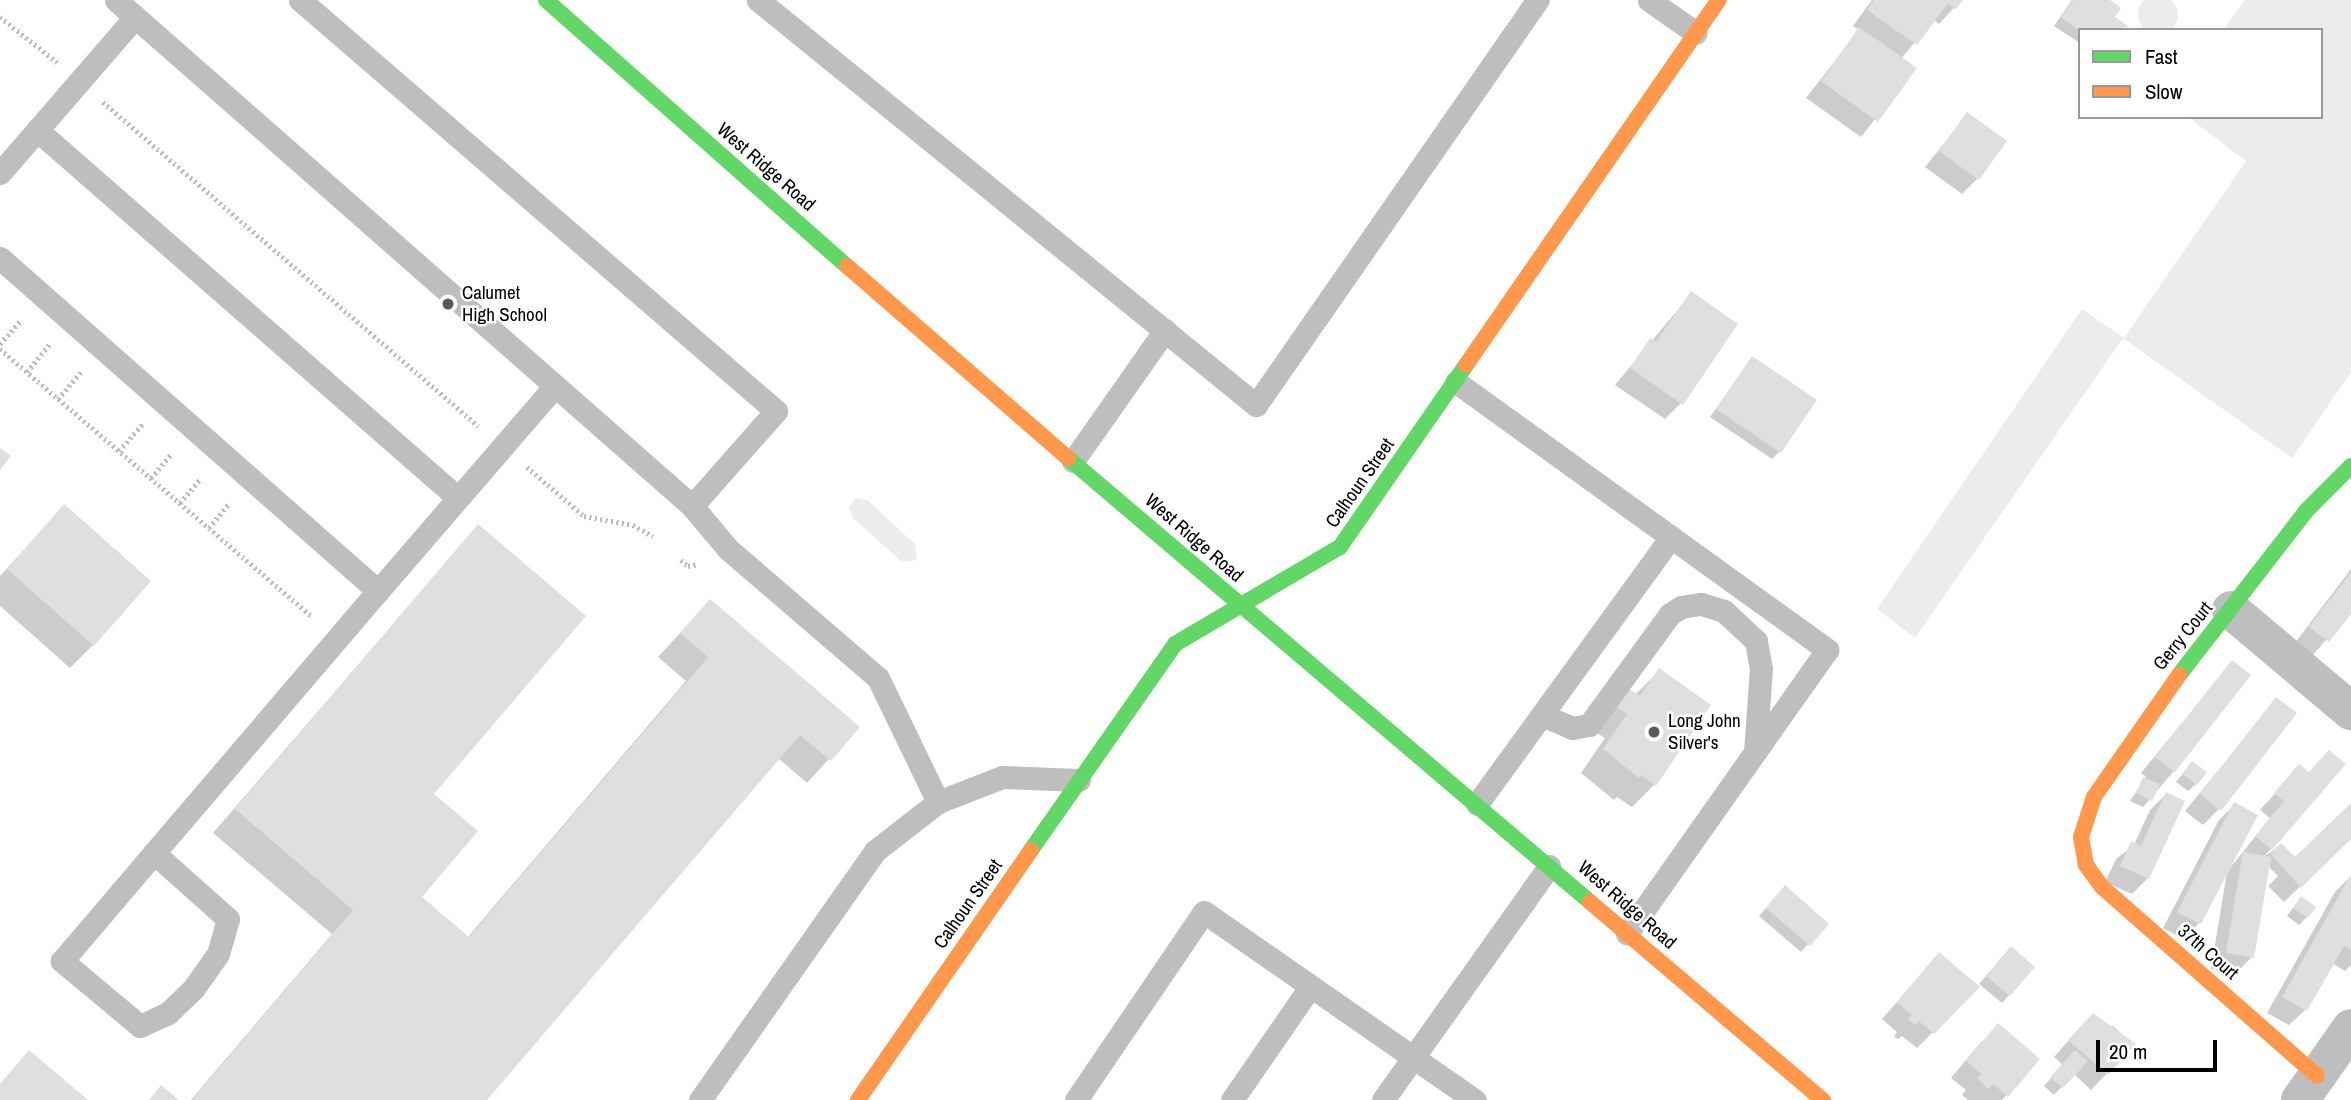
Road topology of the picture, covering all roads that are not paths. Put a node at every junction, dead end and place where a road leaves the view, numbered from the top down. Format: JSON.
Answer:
{"nodes":[{"id":1,"x":116,"y":0,"type":"edge"},
{"id":2,"x":300,"y":0,"type":"edge"},
{"id":3,"x":546,"y":0,"type":"edge"},
{"id":4,"x":758,"y":0,"type":"edge"},
{"id":5,"x":1538,"y":0,"type":"edge"},
{"id":6,"x":1649,"y":0,"type":"edge"},
{"id":7,"x":1719,"y":0,"type":"edge"},
{"id":8,"x":135,"y":17,"type":"junction"},
{"id":9,"x":1696,"y":33,"type":"junction"},
{"id":10,"x":37,"y":130,"type":"junction"},
{"id":11,"x":0,"y":173,"type":"edge"},
{"id":12,"x":0,"y":258,"type":"edge"},
{"id":13,"x":1165,"y":330,"type":"junction"},
{"id":14,"x":1456,"y":382,"type":"junction"},
{"id":15,"x":555,"y":386,"type":"junction"},
{"id":16,"x":1073,"y":461,"type":"junction"},
{"id":17,"x":2351,"y":466,"type":"edge"},
{"id":18,"x":458,"y":498,"type":"junction"},
{"id":19,"x":692,"y":506,"type":"junction"},
{"id":20,"x":1671,"y":537,"type":"junction"},
{"id":21,"x":379,"y":591,"type":"junction"},
{"id":22,"x":1243,"y":608,"type":"junction"},
{"id":23,"x":2231,"y":610,"type":"junction"},
{"id":24,"x":2351,"y":711,"type":"edge"},
{"id":25,"x":1542,"y":715,"type":"junction"},
{"id":26,"x":1755,"y":752,"type":"junction"},
{"id":27,"x":1079,"y":780,"type":"junction"},
{"id":28,"x":937,"y":802,"type":"junction"},
{"id":29,"x":1477,"y":804,"type":"junction"},
{"id":30,"x":2082,"y":851,"type":"joint"},
{"id":31,"x":154,"y":853,"type":"junction"},
{"id":32,"x":1549,"y":866,"type":"junction"},
{"id":33,"x":1627,"y":933,"type":"junction"},
{"id":34,"x":1310,"y":987,"type":"junction"},
{"id":35,"x":2351,"y":1028,"type":"edge"},
{"id":36,"x":1413,"y":1057,"type":"junction"},
{"id":37,"x":2309,"y":1088,"type":"edge"},
{"id":38,"x":700,"y":1100,"type":"edge"},
{"id":39,"x":858,"y":1100,"type":"edge"},
{"id":40,"x":1076,"y":1100,"type":"edge"},
{"id":41,"x":1231,"y":1100,"type":"edge"},
{"id":42,"x":1383,"y":1100,"type":"edge"},
{"id":43,"x":1475,"y":1100,"type":"edge"},
{"id":44,"x":1823,"y":1100,"type":"edge"}],
"edges":[{"from":1,"to":8,"type":"lane"},
{"from":2,"to":19,"type":"lane"},
{"from":3,"to":16,"type":"street","name":"West Ridge Road"},
{"from":4,"to":13,"type":"lane"},
{"from":5,"to":13,"type":"lane"},
{"from":6,"to":9,"type":"lane"},
{"from":7,"to":9,"type":"street","name":"Calhoun Street"},
{"from":8,"to":10,"type":"lane"},
{"from":8,"to":15,"type":"lane"},
{"from":9,"to":14,"type":"street","name":"Calhoun Street"},
{"from":10,"to":11,"type":"lane"},
{"from":10,"to":18,"type":"lane"},
{"from":12,"to":21,"type":"lane"},
{"from":13,"to":16,"type":"lane"},
{"from":14,"to":20,"type":"lane"},
{"from":14,"to":22,"type":"street","name":"Calhoun Street"},
{"from":15,"to":18,"type":"lane"},
{"from":15,"to":19,"type":"lane"},
{"from":16,"to":22,"type":"street","name":"West Ridge Road"},
{"from":17,"to":23,"type":"street","name":"Gerry Court"},
{"from":18,"to":21,"type":"lane"},
{"from":19,"to":28,"type":"lane"},
{"from":20,"to":25,"type":"lane"},
{"from":20,"to":26,"type":"lane"},
{"from":21,"to":31,"type":"lane"},
{"from":22,"to":27,"type":"street","name":"Calhoun Street"},
{"from":22,"to":29,"type":"street","name":"West Ridge Road"},
{"from":23,"to":24,"type":"street"},
{"from":23,"to":30,"type":"street","name":"Gerry Court"},
{"from":25,"to":26,"type":"lane"},
{"from":25,"to":29,"type":"lane"},
{"from":26,"to":33,"type":"lane"},
{"from":27,"to":28,"type":"lane"},
{"from":27,"to":39,"type":"street","name":"Calhoun Street"},
{"from":28,"to":38,"type":"lane"},
{"from":29,"to":32,"type":"street","name":"West Ridge Road"},
{"from":30,"to":37,"type":"street","name":"37th Court"},
{"from":31,"to":31,"type":"lane"},
{"from":32,"to":33,"type":"street","name":"West Ridge Road"},
{"from":32,"to":36,"type":"lane"},
{"from":33,"to":44,"type":"street","name":"West Ridge Road"},
{"from":34,"to":36,"type":"lane"},
{"from":34,"to":40,"type":"lane"},
{"from":34,"to":41,"type":"lane"},
{"from":35,"to":37,"type":"street"},
{"from":36,"to":42,"type":"lane"},
{"from":36,"to":43,"type":"lane"}]}
